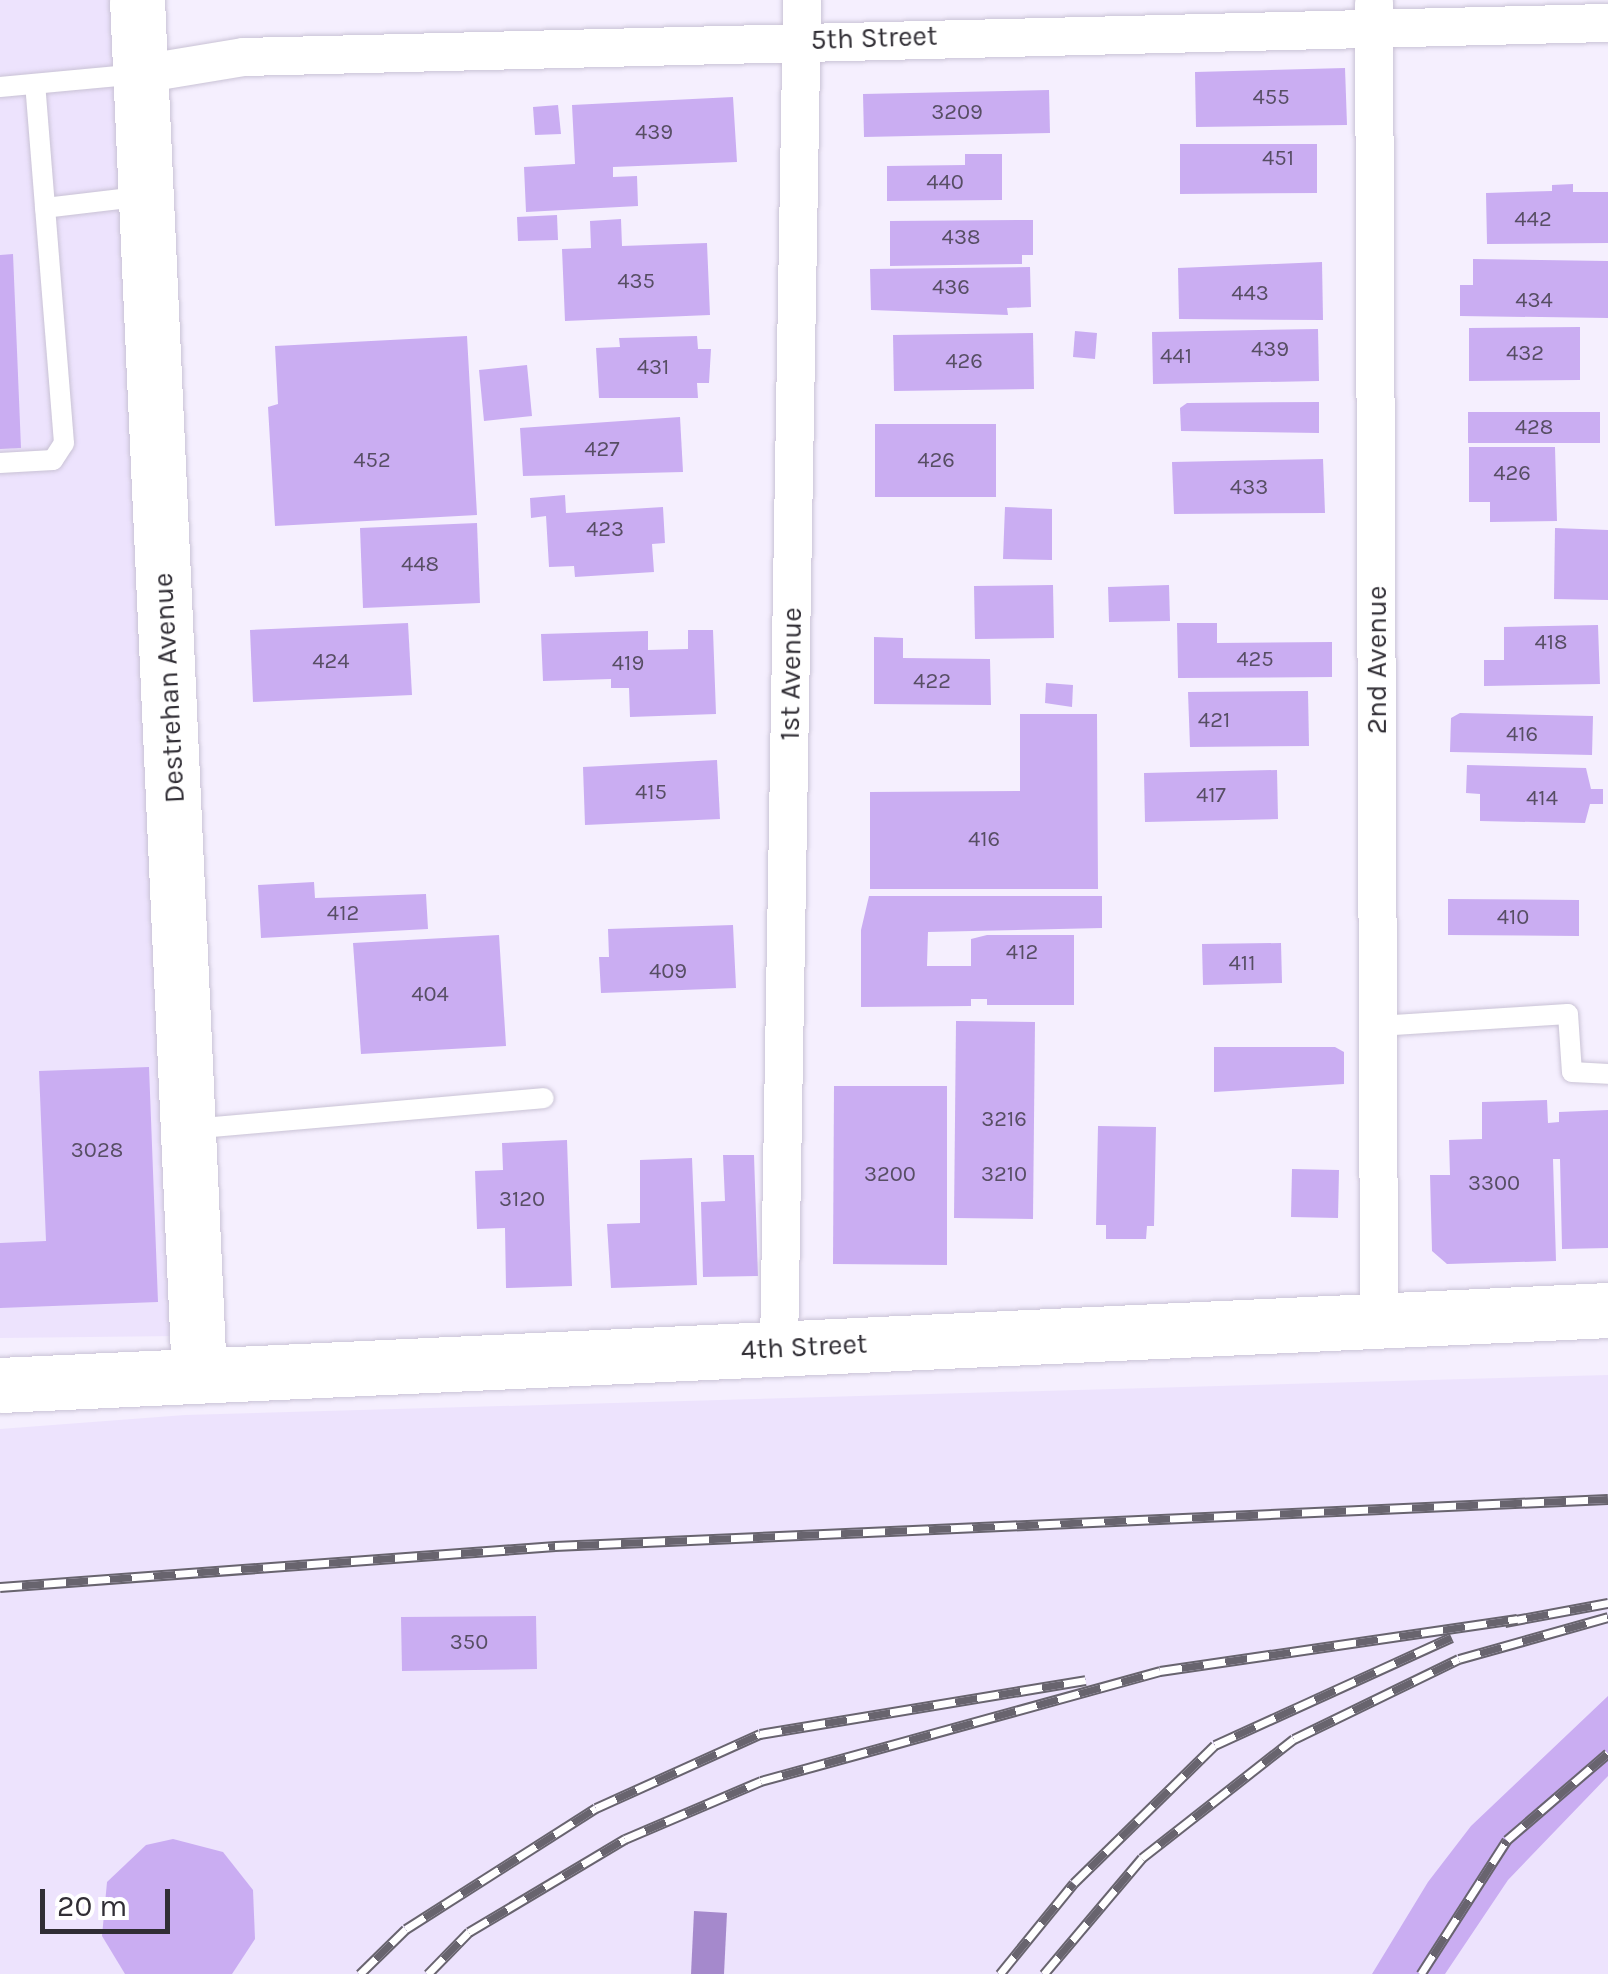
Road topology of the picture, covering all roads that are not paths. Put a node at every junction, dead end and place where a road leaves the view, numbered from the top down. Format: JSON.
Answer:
{"nodes":[{"id":1,"x":137,"y":0,"type":"edge"},
{"id":2,"x":802,"y":0,"type":"edge"},
{"id":3,"x":1374,"y":13,"type":"edge"},
{"id":4,"x":1608,"y":23,"type":"edge"},
{"id":5,"x":802,"y":40,"type":"junction"},
{"id":6,"x":141,"y":74,"type":"junction"},
{"id":7,"x":35,"y":84,"type":"junction"},
{"id":8,"x":0,"y":87,"type":"edge"},
{"id":9,"x":147,"y":196,"type":"junction"},
{"id":10,"x":45,"y":208,"type":"junction"},
{"id":11,"x":0,"y":463,"type":"edge"},
{"id":12,"x":1378,"y":1026,"type":"junction"},
{"id":13,"x":1608,"y":1074,"type":"edge"},
{"id":14,"x":544,"y":1098,"type":"dead end"},
{"id":15,"x":188,"y":1129,"type":"junction"},
{"id":16,"x":1608,"y":1310,"type":"edge"},
{"id":17,"x":1379,"y":1321,"type":"junction"},
{"id":18,"x":780,"y":1348,"type":"junction"},
{"id":19,"x":200,"y":1376,"type":"junction"},
{"id":20,"x":0,"y":1385,"type":"edge"}],
"edges":[{"from":1,"to":6,"type":"main road","name":"Destrehan Avenue"},
{"from":2,"to":5,"type":"street","name":"1st Avenue"},
{"from":3,"to":4,"type":"street","name":"5th Street"},
{"from":3,"to":5,"type":"street","name":"5th Street"},
{"from":3,"to":12,"type":"street","name":"2nd Avenue"},
{"from":5,"to":6,"type":"street","name":"5th Street"},
{"from":5,"to":18,"type":"street","name":"1st Avenue"},
{"from":6,"to":7,"type":"lane"},
{"from":6,"to":9,"type":"main road","name":"Destrehan Avenue"},
{"from":7,"to":8,"type":"lane"},
{"from":7,"to":10,"type":"lane"},
{"from":9,"to":10,"type":"lane"},
{"from":9,"to":15,"type":"main road","name":"Destrehan Avenue"},
{"from":10,"to":11,"type":"lane"},
{"from":12,"to":13,"type":"lane"},
{"from":12,"to":17,"type":"street","name":"2nd Avenue"},
{"from":14,"to":15,"type":"lane"},
{"from":15,"to":19,"type":"main road","name":"Destrehan Avenue"},
{"from":16,"to":17,"type":"main road","name":"4th Street"},
{"from":17,"to":18,"type":"main road","name":"4th Street"},
{"from":18,"to":19,"type":"main road","name":"4th Street"},
{"from":19,"to":20,"type":"main road","name":"4th Street"}]}
